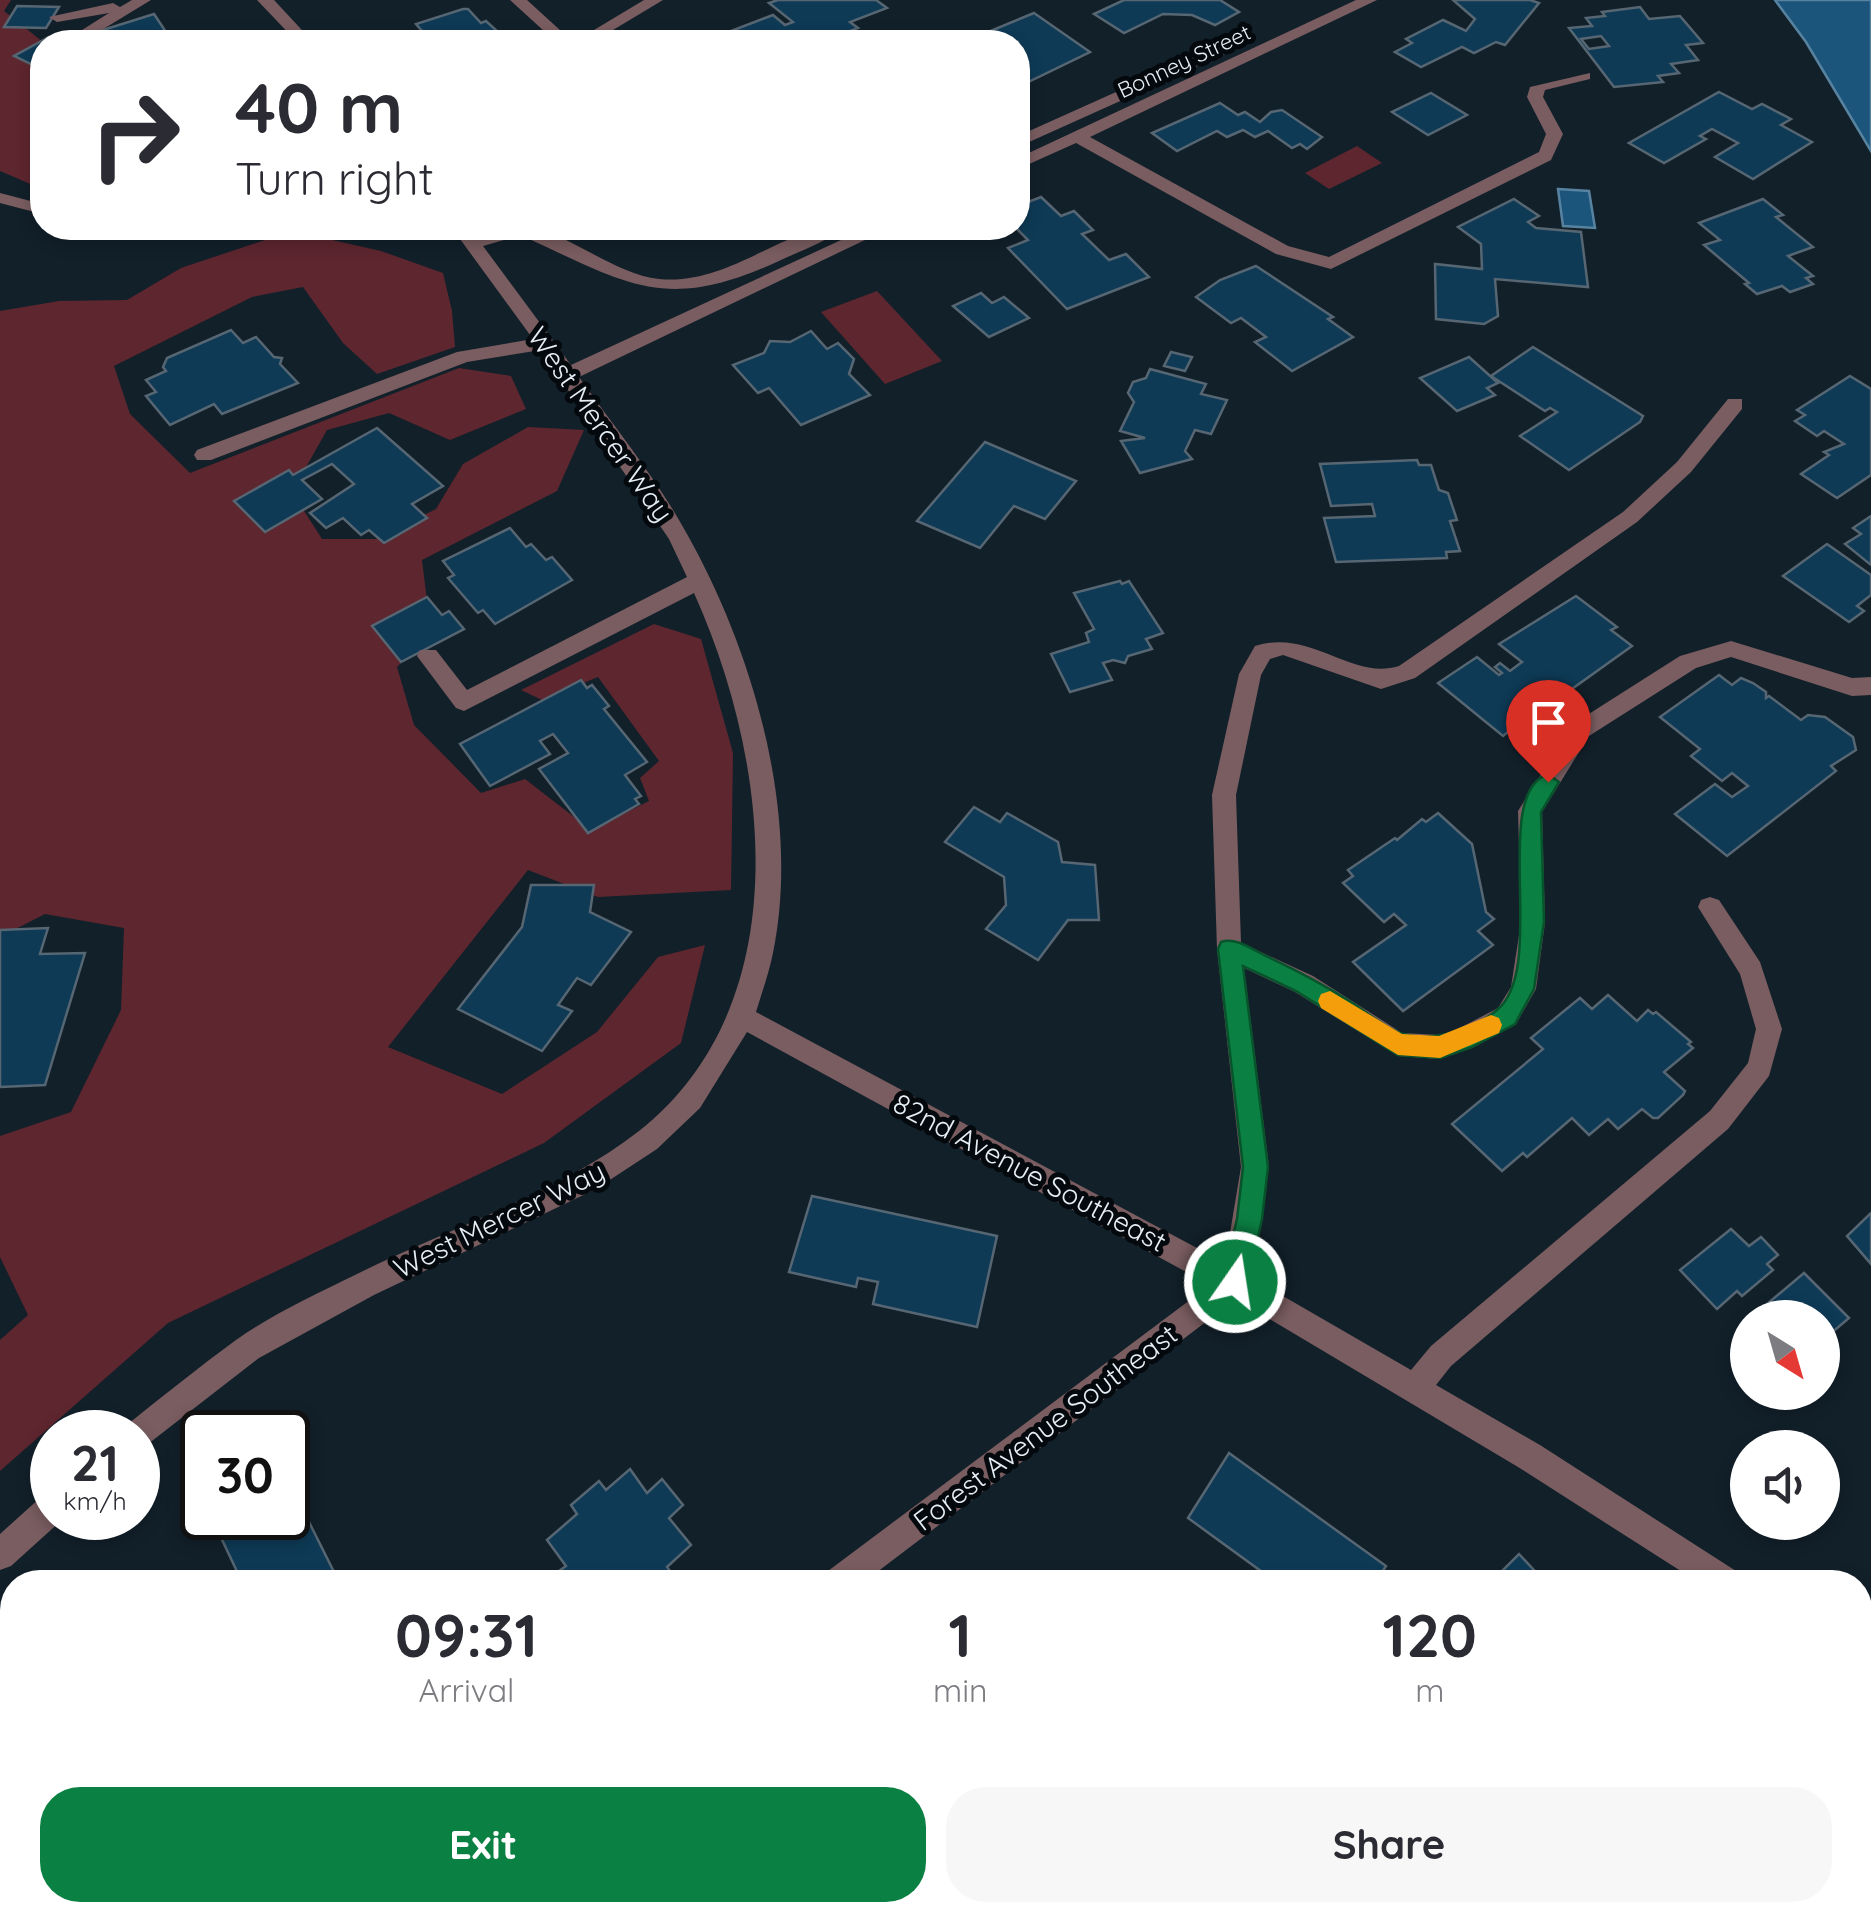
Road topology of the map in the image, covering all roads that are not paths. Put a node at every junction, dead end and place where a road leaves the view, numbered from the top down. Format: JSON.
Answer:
{"nodes":[{"id":1,"x":265,"y":0,"type":"edge"},
{"id":2,"x":518,"y":0,"type":"edge"},
{"id":3,"x":655,"y":0,"type":"edge"},
{"id":4,"x":1334,"y":0,"type":"edge"},
{"id":5,"x":1369,"y":0,"type":"edge"},
{"id":6,"x":136,"y":3,"type":"edge"},
{"id":7,"x":57,"y":17,"type":"dead end"},
{"id":8,"x":91,"y":30,"type":"edge"},
{"id":9,"x":294,"y":30,"type":"edge"},
{"id":10,"x":551,"y":30,"type":"edge"},
{"id":11,"x":603,"y":30,"type":"edge"},
{"id":12,"x":1584,"y":76,"type":"dead end"},
{"id":13,"x":1076,"y":136,"type":"junction"},
{"id":14,"x":1030,"y":137,"type":"edge"},
{"id":15,"x":1030,"y":158,"type":"edge"},
{"id":16,"x":0,"y":198,"type":"edge"},
{"id":17,"x":30,"y":206,"type":"edge"},
{"id":18,"x":476,"y":240,"type":"edge"},
{"id":19,"x":548,"y":240,"type":"edge"},
{"id":20,"x":807,"y":240,"type":"edge"},
{"id":21,"x":854,"y":240,"type":"edge"},
{"id":22,"x":546,"y":343,"type":"junction"},
{"id":23,"x":568,"y":374,"type":"junction"},
{"id":24,"x":1735,"y":404,"type":"dead end"},
{"id":25,"x":204,"y":456,"type":"dead end"},
{"id":26,"x":698,"y":581,"type":"junction"},
{"id":27,"x":428,"y":656,"type":"dead end"},
{"id":28,"x":1871,"y":686,"type":"edge"},
{"id":29,"x":1710,"y":907,"type":"dead end"},
{"id":30,"x":1229,"y":949,"type":"junction"},
{"id":31,"x":742,"y":1017,"type":"junction"},
{"id":32,"x":1235,"y":1282,"type":"junction"},
{"id":33,"x":1415,"y":1388,"type":"junction"},
{"id":34,"x":160,"y":1417,"type":"edge"},
{"id":35,"x":30,"y":1528,"type":"edge"},
{"id":36,"x":0,"y":1555,"type":"edge"},
{"id":37,"x":855,"y":1570,"type":"edge"},
{"id":38,"x":1706,"y":1570,"type":"edge"}],
"edges":[{"from":1,"to":9,"type":"street"},
{"from":2,"to":10,"type":"street"},
{"from":3,"to":11,"type":"street"},
{"from":4,"to":14,"type":"street"},
{"from":5,"to":13,"type":"street","name":"Bonney Street"},
{"from":6,"to":7,"type":"street"},
{"from":6,"to":8,"type":"street"},
{"from":12,"to":13,"type":"street"},
{"from":13,"to":15,"type":"street","name":"Bonney Street"},
{"from":16,"to":17,"type":"street"},
{"from":18,"to":22,"type":"street","name":"West Mercer Way"},
{"from":19,"to":20,"type":"street"},
{"from":21,"to":23,"type":"street"},
{"from":22,"to":23,"type":"street","name":"West Mercer Way"},
{"from":22,"to":25,"type":"street"},
{"from":23,"to":26,"type":"street","name":"West Mercer Way"},
{"from":24,"to":30,"type":"street"},
{"from":26,"to":27,"type":"street"},
{"from":26,"to":31,"type":"street","name":"West Mercer Way"},
{"from":28,"to":30,"type":"street"},
{"from":29,"to":33,"type":"street"},
{"from":30,"to":32,"type":"street"},
{"from":31,"to":32,"type":"street","name":"82nd Avenue Southeast"},
{"from":31,"to":34,"type":"street","name":"West Mercer Way"},
{"from":32,"to":33,"type":"street","name":"82nd Avenue Southeast"},
{"from":32,"to":37,"type":"street","name":"Forest Avenue Southeast"},
{"from":33,"to":38,"type":"street","name":"82nd Avenue Southeast"},
{"from":35,"to":36,"type":"street"}]}
